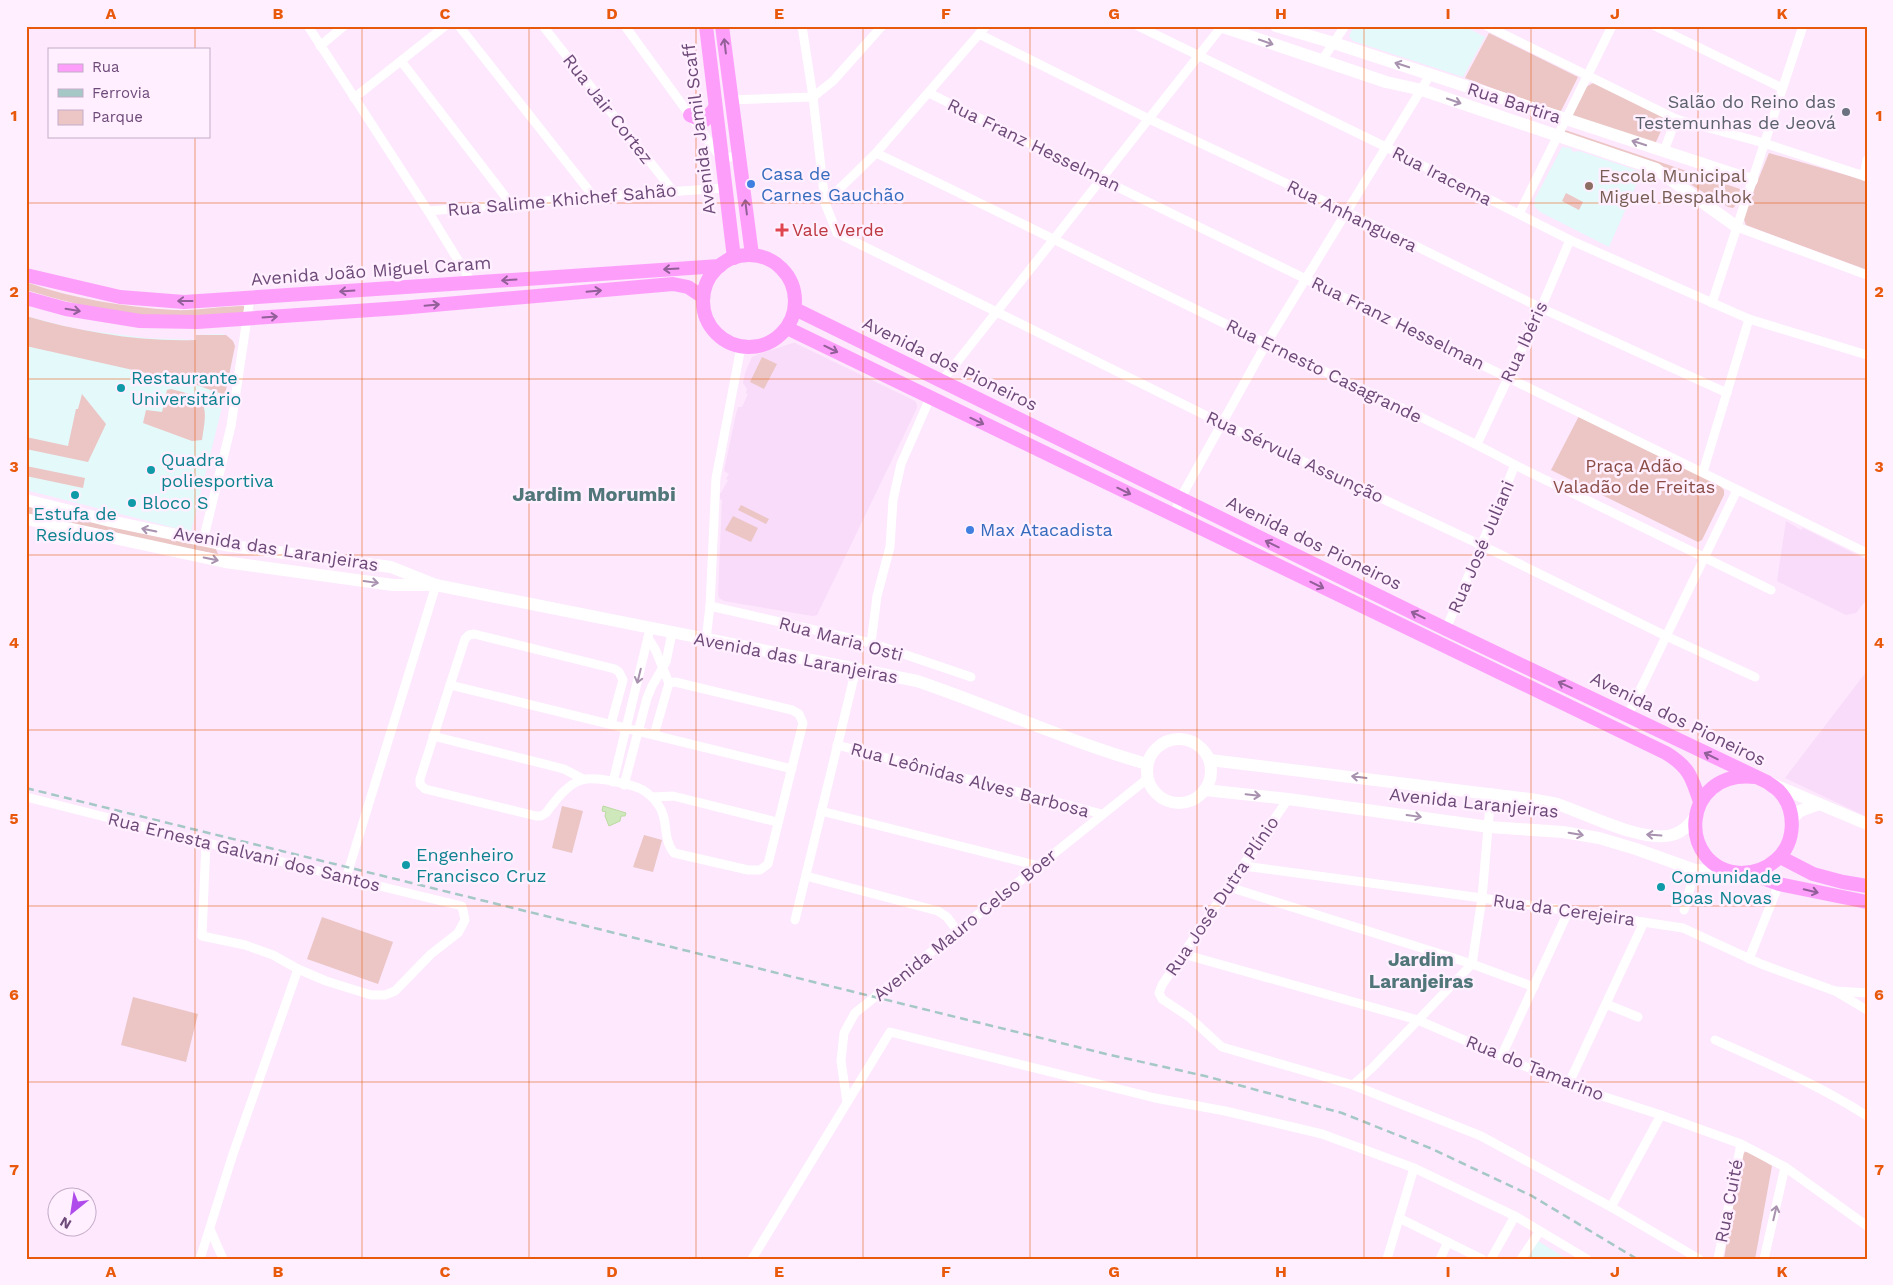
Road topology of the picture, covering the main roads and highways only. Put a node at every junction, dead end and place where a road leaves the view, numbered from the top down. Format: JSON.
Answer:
{"nodes":[{"id":1,"x":706,"y":26,"type":"edge"},
{"id":2,"x":722,"y":26,"type":"edge"},
{"id":3,"x":715,"y":108,"type":"junction"},
{"id":4,"x":690,"y":115,"type":"road end"},
{"id":5,"x":752,"y":255,"type":"junction"},
{"id":6,"x":734,"y":258,"type":"junction"},
{"id":7,"x":720,"y":266,"type":"junction"},
{"id":8,"x":26,"y":275,"type":"edge"},
{"id":9,"x":704,"y":297,"type":"junction"},
{"id":10,"x":26,"y":298,"type":"edge"},
{"id":11,"x":795,"y":309,"type":"junction"},
{"id":12,"x":787,"y":328,"type":"junction"},
{"id":13,"x":1761,"y":780,"type":"junction"},
{"id":14,"x":1700,"y":802,"type":"junction"},
{"id":15,"x":1780,"y":857,"type":"junction"},
{"id":16,"x":1741,"y":873,"type":"junction"},
{"id":17,"x":1867,"y":886,"type":"edge"},
{"id":18,"x":1867,"y":902,"type":"edge"}],
"edges":[{"from":1,"to":3,"type":"main road","name":"Avenida Jamil Scaff"},
{"from":5,"to":2,"type":"main road","name":"Avenida Jamil Scaff","one_way":true},
{"from":3,"to":4,"type":"main road"},
{"from":3,"to":6,"type":"main road","name":"Avenida Jamil Scaff"},
{"from":5,"to":6,"type":"main road"},
{"from":5,"to":11,"type":"main road"},
{"from":6,"to":7,"type":"main road"},
{"from":7,"to":8,"type":"main road","name":"Avenida João Miguel Caram","one_way":true},
{"from":7,"to":9,"type":"main road"},
{"from":10,"to":9,"type":"main road","one_way":true},
{"from":9,"to":12,"type":"main road"},
{"from":11,"to":12,"type":"main road"},
{"from":13,"to":11,"type":"main road","name":"Avenida dos Pioneiros","one_way":true},
{"from":12,"to":14,"type":"main road","name":"Avenida dos Pioneiros","one_way":true},
{"from":13,"to":14,"type":"main road"},
{"from":13,"to":15,"type":"main road"},
{"from":14,"to":16,"type":"main road"},
{"from":15,"to":16,"type":"main road"},
{"from":15,"to":17,"type":"main road"},
{"from":16,"to":18,"type":"main road","name":"Avenida Laranjeiras","one_way":true}]}
